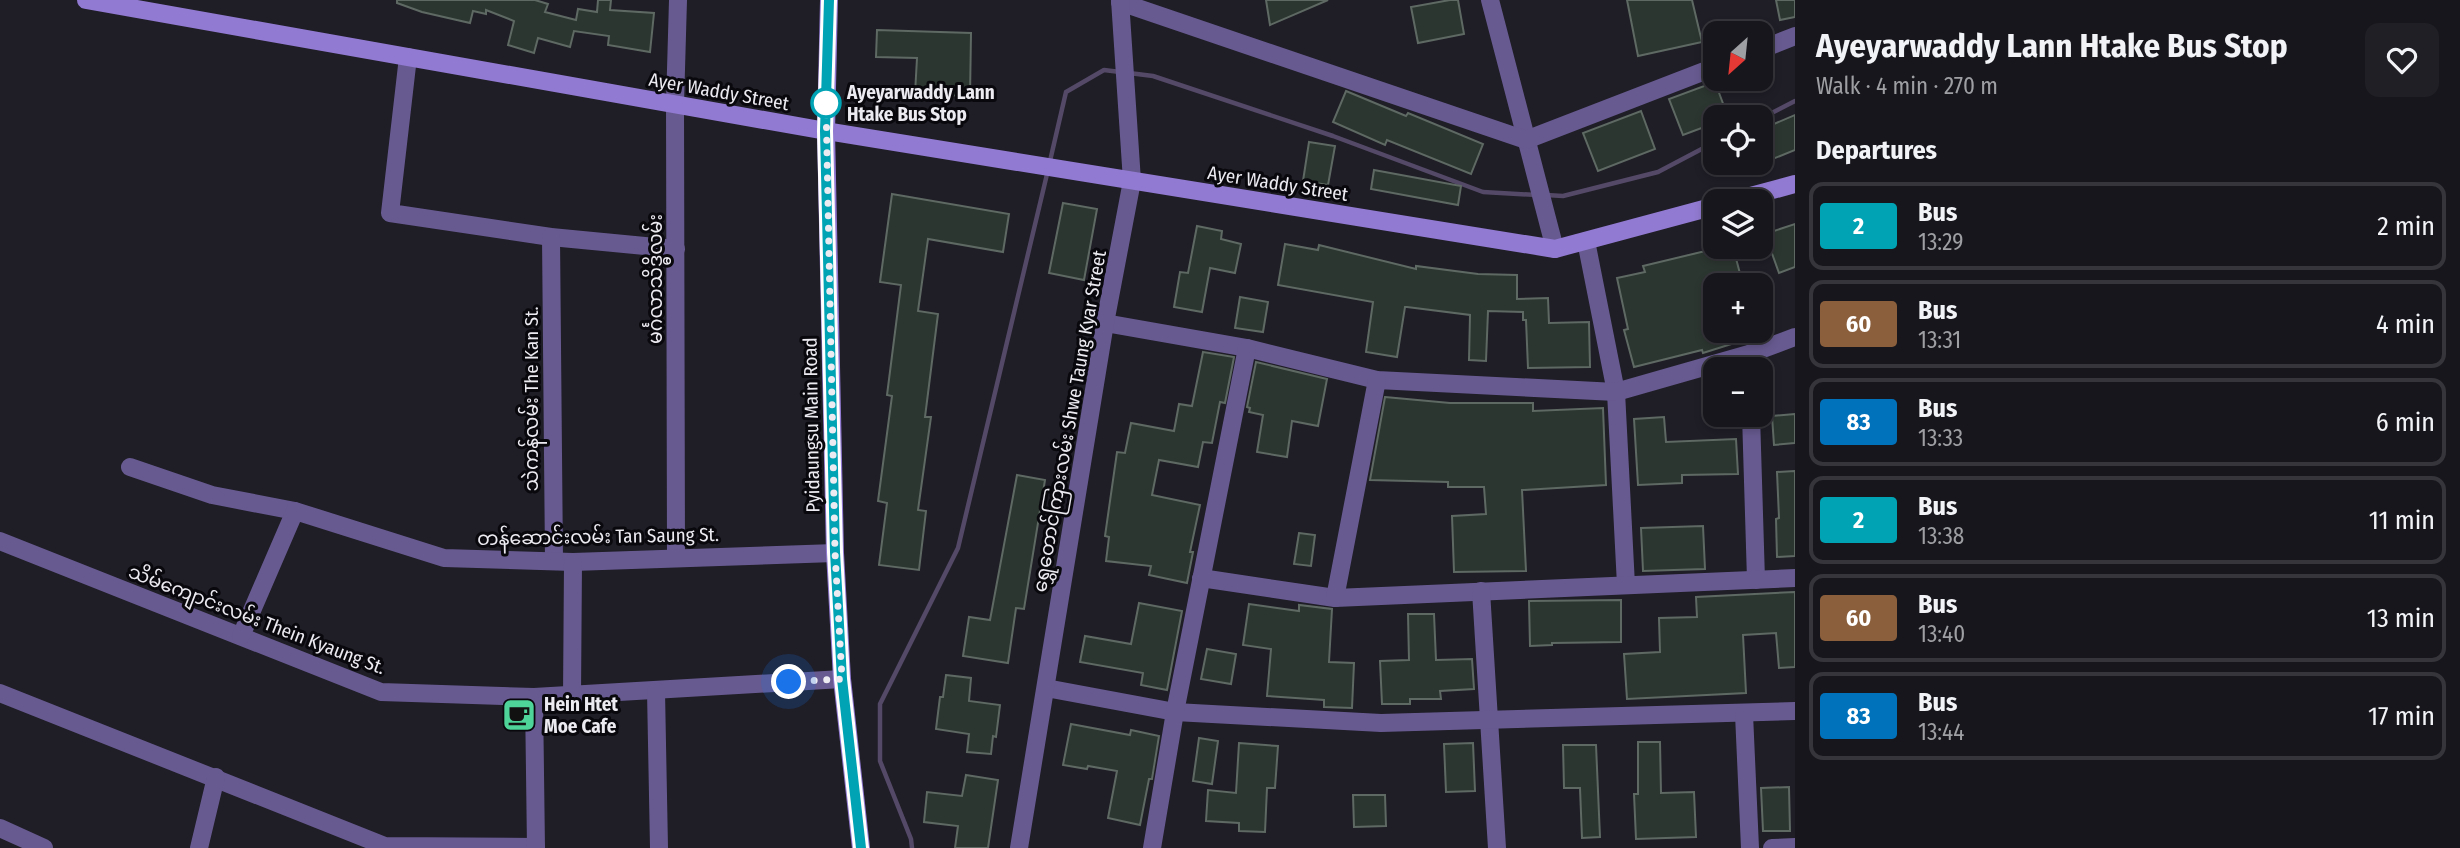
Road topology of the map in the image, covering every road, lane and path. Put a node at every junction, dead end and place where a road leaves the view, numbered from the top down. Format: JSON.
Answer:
{"nodes":[{"id":1,"x":86,"y":0,"type":"edge"},
{"id":2,"x":678,"y":0,"type":"edge"},
{"id":3,"x":829,"y":0,"type":"edge"},
{"id":4,"x":1490,"y":0,"type":"edge"},
{"id":5,"x":1120,"y":1,"type":"edge"},
{"id":6,"x":1795,"y":36,"type":"edge"},
{"id":7,"x":1773,"y":45,"type":"edge"},
{"id":8,"x":408,"y":57,"type":"junction"},
{"id":9,"x":1703,"y":72,"type":"edge"},
{"id":10,"x":675,"y":104,"type":"junction"},
{"id":11,"x":825,"y":131,"type":"junction"},
{"id":12,"x":1526,"y":140,"type":"junction"},
{"id":13,"x":1132,"y":181,"type":"junction"},
{"id":14,"x":1795,"y":184,"type":"edge"},
{"id":15,"x":1773,"y":190,"type":"edge"},
{"id":16,"x":1703,"y":209,"type":"edge"},
{"id":17,"x":551,"y":237,"type":"junction"},
{"id":18,"x":1586,"y":241,"type":"junction"},
{"id":19,"x":676,"y":249,"type":"junction"},
{"id":20,"x":1555,"y":249,"type":"junction"},
{"id":21,"x":1105,"y":323,"type":"junction"},
{"id":22,"x":1795,"y":337,"type":"edge"},
{"id":23,"x":1247,"y":348,"type":"junction"},
{"id":24,"x":1758,"y":357,"type":"edge"},
{"id":25,"x":1703,"y":372,"type":"edge"},
{"id":26,"x":1377,"y":380,"type":"junction"},
{"id":27,"x":1616,"y":392,"type":"junction"},
{"id":28,"x":1751,"y":427,"type":"edge"},
{"id":29,"x":130,"y":467,"type":"dead end"},
{"id":30,"x":295,"y":511,"type":"junction"},
{"id":31,"x":0,"y":541,"type":"edge"},
{"id":32,"x":835,"y":552,"type":"junction"},
{"id":33,"x":676,"y":558,"type":"junction"},
{"id":34,"x":554,"y":561,"type":"junction"},
{"id":35,"x":573,"y":562,"type":"junction"},
{"id":36,"x":1201,"y":578,"type":"junction"},
{"id":37,"x":1795,"y":578,"type":"edge"},
{"id":38,"x":1756,"y":580,"type":"junction"},
{"id":39,"x":1626,"y":585,"type":"junction"},
{"id":40,"x":1482,"y":592,"type":"junction"},
{"id":41,"x":1335,"y":598,"type":"junction"},
{"id":42,"x":241,"y":636,"type":"junction"},
{"id":43,"x":842,"y":679,"type":"junction"},
{"id":44,"x":1046,"y":688,"type":"junction"},
{"id":45,"x":656,"y":691,"type":"junction"},
{"id":46,"x":0,"y":693,"type":"edge"},
{"id":47,"x":572,"y":696,"type":"junction"},
{"id":48,"x":534,"y":697,"type":"junction"},
{"id":49,"x":1795,"y":711,"type":"edge"},
{"id":50,"x":1175,"y":712,"type":"junction"},
{"id":51,"x":1744,"y":714,"type":"junction"},
{"id":52,"x":1491,"y":720,"type":"junction"},
{"id":53,"x":216,"y":777,"type":"junction"},
{"id":54,"x":0,"y":828,"type":"edge"},
{"id":55,"x":1795,"y":847,"type":"edge"},
{"id":56,"x":44,"y":848,"type":"edge"},
{"id":57,"x":199,"y":848,"type":"edge"},
{"id":58,"x":536,"y":848,"type":"edge"},
{"id":59,"x":659,"y":848,"type":"edge"},
{"id":60,"x":860,"y":848,"type":"edge"},
{"id":61,"x":1019,"y":848,"type":"edge"},
{"id":62,"x":1152,"y":848,"type":"edge"},
{"id":63,"x":1169,"y":848,"type":"edge"},
{"id":64,"x":1497,"y":848,"type":"edge"},
{"id":65,"x":1750,"y":848,"type":"edge"},
{"id":66,"x":1772,"y":848,"type":"edge"}],
"edges":[{"from":1,"to":8,"type":"street","name":"Ayer Waddy Street"},
{"from":2,"to":10,"type":"street","name":"မင်္ဂလာသိဒ္ဓိလမ်း"},
{"from":3,"to":11,"type":"street","name":"Pyidaungsu Main Road"},
{"from":4,"to":12,"type":"street"},
{"from":5,"to":12,"type":"street"},
{"from":5,"to":13,"type":"street","name":"ရွှေတောင်ကြားလမ်း Shwe Taung Kyar Street"},
{"from":6,"to":7,"type":"street"},
{"from":8,"to":10,"type":"street","name":"Ayer Waddy Street"},
{"from":8,"to":17,"type":"street"},
{"from":9,"to":12,"type":"street"},
{"from":10,"to":11,"type":"street","name":"Ayer Waddy Street"},
{"from":10,"to":19,"type":"street","name":"မင်္ဂလာသိဒ္ဓိလမ်း"},
{"from":11,"to":13,"type":"street","name":"Ayer Waddy Street"},
{"from":11,"to":32,"type":"street","name":"Pyidaungsu Main Road"},
{"from":12,"to":20,"type":"street"},
{"from":13,"to":20,"type":"street","name":"Ayer Waddy Street"},
{"from":13,"to":21,"type":"street","name":"ရွှေတောင်ကြားလမ်း Shwe Taung Kyar Street"},
{"from":14,"to":15,"type":"street"},
{"from":16,"to":18,"type":"street","name":"Ayer Waddy Street"},
{"from":17,"to":19,"type":"street"},
{"from":17,"to":34,"type":"street","name":"သဲကန်လမ်း The Kan St."},
{"from":18,"to":20,"type":"street","name":"Ayer Waddy Street"},
{"from":18,"to":27,"type":"street"},
{"from":19,"to":33,"type":"street","name":"မင်္ဂလာသိဒ္ဓိလမ်း"},
{"from":21,"to":23,"type":"street"},
{"from":21,"to":44,"type":"street","name":"ရွှေတောင်ကြားလမ်း Shwe Taung Kyar Street"},
{"from":22,"to":24,"type":"street"},
{"from":23,"to":26,"type":"street"},
{"from":23,"to":36,"type":"street"},
{"from":25,"to":27,"type":"street"},
{"from":26,"to":27,"type":"street"},
{"from":26,"to":41,"type":"street"},
{"from":27,"to":39,"type":"street"},
{"from":28,"to":38,"type":"street"},
{"from":29,"to":30,"type":"street","name":"တန်ဆောင်းလမ်း Tan Saung St."},
{"from":30,"to":34,"type":"street","name":"တန်ဆောင်းလမ်း Tan Saung St."},
{"from":30,"to":42,"type":"street"},
{"from":31,"to":42,"type":"street","name":"သိမ်ကျောင်းလမ်း Thein Kyaung St."},
{"from":32,"to":33,"type":"street","name":"တန်ဆောင်းလမ်း Tan Saung St."},
{"from":32,"to":43,"type":"street","name":"Pyidaungsu Main Road"},
{"from":33,"to":35,"type":"street","name":"တန်ဆောင်းလမ်း Tan Saung St."},
{"from":34,"to":35,"type":"street","name":"တန်ဆောင်းလမ်း Tan Saung St."},
{"from":35,"to":47,"type":"street"},
{"from":36,"to":41,"type":"street"},
{"from":36,"to":50,"type":"street"},
{"from":37,"to":38,"type":"street"},
{"from":38,"to":39,"type":"street"},
{"from":39,"to":40,"type":"street"},
{"from":40,"to":41,"type":"street"},
{"from":40,"to":52,"type":"street"},
{"from":42,"to":48,"type":"street","name":"သိမ်ကျောင်းလမ်း Thein Kyaung St."},
{"from":43,"to":45,"type":"street","name":"သိမ်ကျောင်းလမ်း Thein Kyaung St."},
{"from":43,"to":60,"type":"street","name":"Pyidaungsu Main Road"},
{"from":44,"to":50,"type":"street"},
{"from":44,"to":61,"type":"street","name":"ရွှေတောင်ကြားလမ်း Shwe Taung Kyar Street"},
{"from":45,"to":47,"type":"street","name":"သိမ်ကျောင်းလမ်း Thein Kyaung St."},
{"from":45,"to":59,"type":"street"},
{"from":46,"to":53,"type":"street"},
{"from":47,"to":48,"type":"street","name":"သိမ်ကျောင်းလမ်း Thein Kyaung St."},
{"from":48,"to":58,"type":"street"},
{"from":49,"to":51,"type":"street"},
{"from":50,"to":52,"type":"street"},
{"from":50,"to":62,"type":"street"},
{"from":51,"to":52,"type":"street"},
{"from":51,"to":65,"type":"street"},
{"from":52,"to":64,"type":"street"},
{"from":53,"to":57,"type":"street"},
{"from":53,"to":58,"type":"street"},
{"from":54,"to":56,"type":"street"},
{"from":55,"to":66,"type":"street"},
{"from":62,"to":63,"type":"street"}]}
